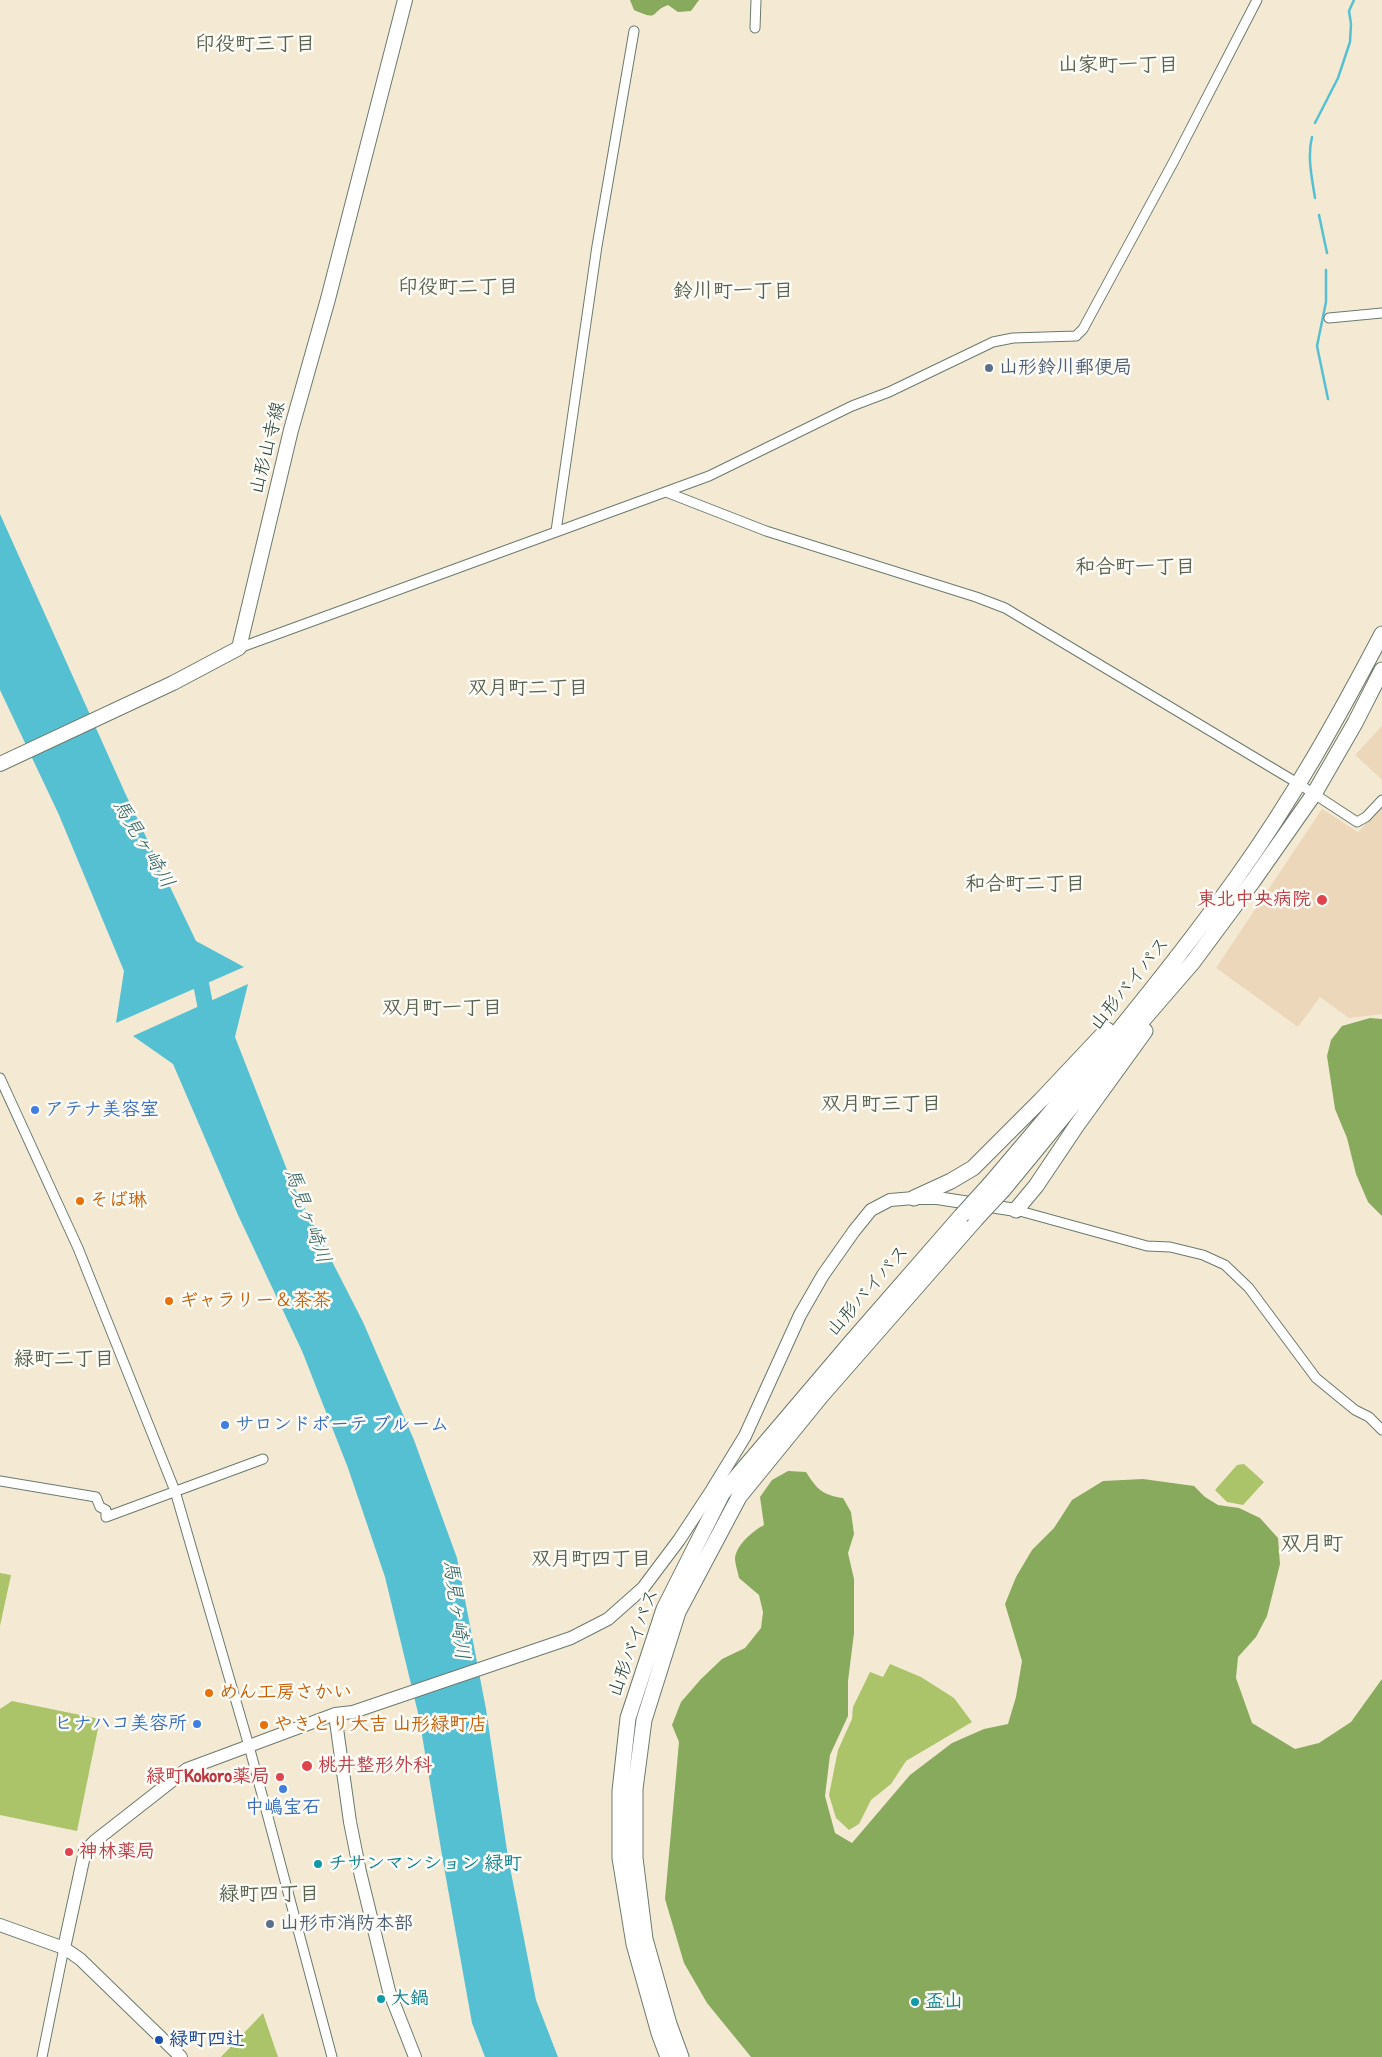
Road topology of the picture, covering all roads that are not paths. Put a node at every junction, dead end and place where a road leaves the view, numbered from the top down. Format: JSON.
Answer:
{"nodes":[{"id":1,"x":405,"y":0,"type":"edge"},
{"id":2,"x":756,"y":0,"type":"edge"},
{"id":3,"x":1257,"y":0,"type":"edge"},
{"id":4,"x":755,"y":28,"type":"dead end"},
{"id":5,"x":634,"y":31,"type":"dead end"},
{"id":6,"x":1382,"y":313,"type":"edge"},
{"id":7,"x":1329,"y":318,"type":"dead end"},
{"id":8,"x":666,"y":492,"type":"junction"},
{"id":9,"x":556,"y":531,"type":"junction"},
{"id":10,"x":1382,"y":634,"type":"edge"},
{"id":11,"x":239,"y":648,"type":"junction"},
{"id":12,"x":1382,"y":670,"type":"edge"},
{"id":13,"x":0,"y":764,"type":"edge"},
{"id":14,"x":1299,"y":784,"type":"junction"},
{"id":15,"x":1314,"y":794,"type":"junction"},
{"id":16,"x":1382,"y":800,"type":"edge"},
{"id":17,"x":1186,"y":959,"type":"junction"},
{"id":18,"x":0,"y":1078,"type":"edge"},
{"id":19,"x":914,"y":1198,"type":"junction"},
{"id":20,"x":1016,"y":1210,"type":"junction"},
{"id":21,"x":968,"y":1218,"type":"junction"},
{"id":22,"x":1382,"y":1430,"type":"edge"},
{"id":23,"x":263,"y":1459,"type":"dead end"},
{"id":24,"x":0,"y":1480,"type":"edge"},
{"id":25,"x":175,"y":1491,"type":"junction"},
{"id":26,"x":335,"y":1714,"type":"junction"},
{"id":27,"x":249,"y":1746,"type":"junction"},
{"id":28,"x":0,"y":1925,"type":"edge"},
{"id":29,"x":64,"y":1948,"type":"junction"},
{"id":30,"x":42,"y":2057,"type":"edge"},
{"id":31,"x":181,"y":2057,"type":"edge"},
{"id":32,"x":332,"y":2057,"type":"edge"},
{"id":33,"x":415,"y":2057,"type":"edge"},
{"id":34,"x":668,"y":2057,"type":"edge"},
{"id":35,"x":681,"y":2057,"type":"edge"}],
"edges":[{"from":1,"to":11,"type":"main road","name":"山形山寺線"},
{"from":2,"to":4,"type":"street"},
{"from":3,"to":8,"type":"street"},
{"from":5,"to":9,"type":"street"},
{"from":6,"to":7,"type":"street"},
{"from":8,"to":9,"type":"street"},
{"from":8,"to":14,"type":"street"},
{"from":9,"to":11,"type":"street"},
{"from":10,"to":14,"type":"highway","name":"山形バイパス"},
{"from":11,"to":13,"type":"main road"},
{"from":12,"to":15,"type":"highway","name":"山形バイパス"},
{"from":14,"to":15,"type":"street"},
{"from":14,"to":17,"type":"highway","name":"山形バイパス"},
{"from":15,"to":16,"type":"street"},
{"from":15,"to":17,"type":"highway","name":"山形バイパス"},
{"from":17,"to":19,"type":"highway"},
{"from":17,"to":20,"type":"highway"},
{"from":17,"to":21,"type":"highway","name":"山形バイパス","bridge":true},
{"from":18,"to":25,"type":"street"},
{"from":19,"to":20,"type":"street"},
{"from":19,"to":26,"type":"street"},
{"from":20,"to":22,"type":"street"},
{"from":21,"to":34,"type":"highway","name":"山形バイパス"},
{"from":21,"to":35,"type":"highway","name":"山形バイパス"},
{"from":23,"to":25,"type":"street"},
{"from":24,"to":25,"type":"street"},
{"from":25,"to":27,"type":"street"},
{"from":26,"to":27,"type":"street"},
{"from":26,"to":33,"type":"street"},
{"from":27,"to":29,"type":"street"},
{"from":27,"to":32,"type":"street"},
{"from":28,"to":29,"type":"street"},
{"from":29,"to":30,"type":"street"},
{"from":29,"to":31,"type":"street"}]}
